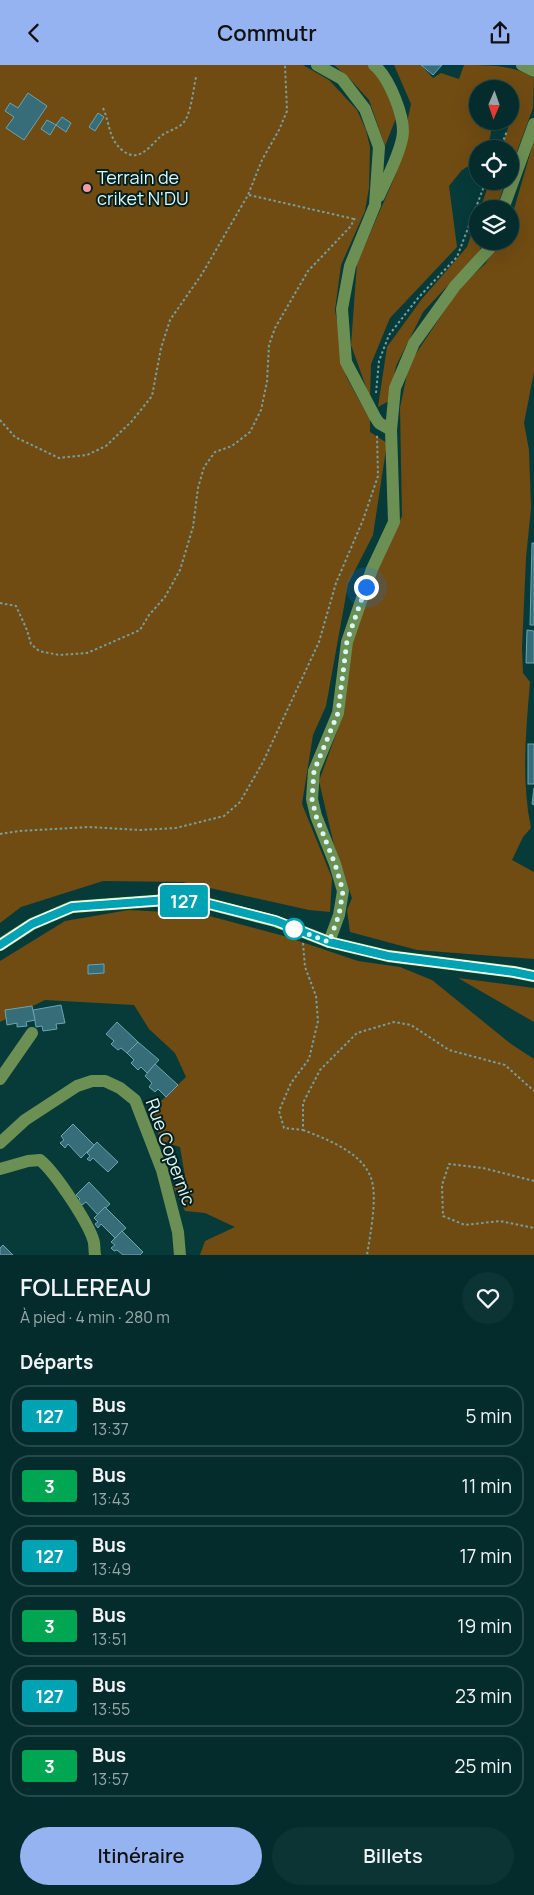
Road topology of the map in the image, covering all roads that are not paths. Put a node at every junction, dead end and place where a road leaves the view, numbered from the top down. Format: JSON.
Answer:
{"nodes":[{"id":1,"x":318,"y":65,"type":"edge"},
{"id":2,"x":374,"y":65,"type":"edge"},
{"id":3,"x":522,"y":65,"type":"edge"},
{"id":4,"x":534,"y":71,"type":"edge"},
{"id":5,"x":534,"y":124,"type":"edge"},
{"id":6,"x":506,"y":200,"type":"edge"},
{"id":7,"x":375,"y":205,"type":"junction"},
{"id":8,"x":488,"y":250,"type":"edge"},
{"id":9,"x":391,"y":429,"type":"junction"},
{"id":10,"x":329,"y":942,"type":"junction"},
{"id":11,"x":0,"y":945,"type":"edge"},
{"id":12,"x":534,"y":976,"type":"edge"},
{"id":13,"x":32,"y":1033,"type":"dead end"},
{"id":14,"x":0,"y":1079,"type":"edge"},
{"id":15,"x":0,"y":1143,"type":"edge"},
{"id":16,"x":0,"y":1169,"type":"edge"},
{"id":17,"x":94,"y":1255,"type":"edge"},
{"id":18,"x":180,"y":1255,"type":"edge"}],
"edges":[{"from":1,"to":7,"type":"street"},
{"from":2,"to":7,"type":"street"},
{"from":3,"to":4,"type":"street"},
{"from":5,"to":6,"type":"street"},
{"from":7,"to":9,"type":"street"},
{"from":8,"to":9,"type":"street"},
{"from":9,"to":10,"type":"street"},
{"from":10,"to":11,"type":"main road"},
{"from":10,"to":12,"type":"main road"},
{"from":13,"to":14,"type":"street"},
{"from":15,"to":18,"type":"street","name":"Rue Copernic"},
{"from":16,"to":17,"type":"street"}]}
